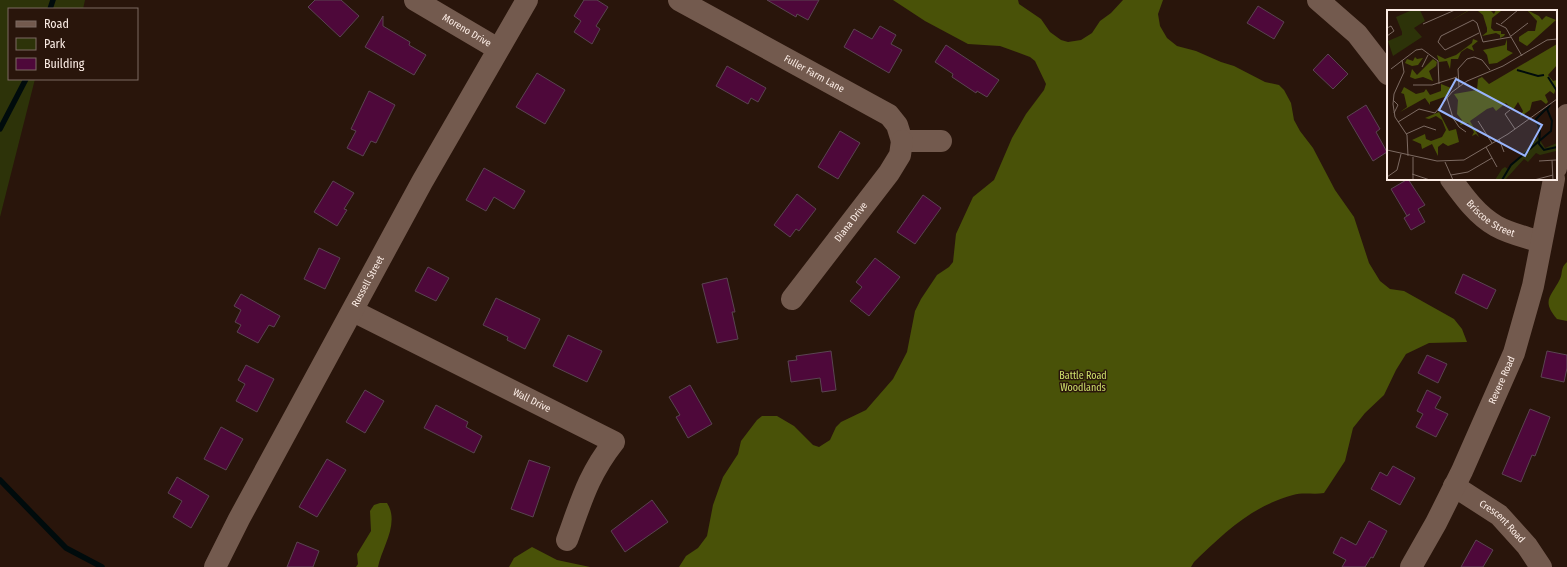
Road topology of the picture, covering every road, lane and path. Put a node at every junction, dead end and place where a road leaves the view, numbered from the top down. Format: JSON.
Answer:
{"nodes":[{"id":1,"x":415,"y":0,"type":"edge"},
{"id":2,"x":527,"y":0,"type":"edge"},
{"id":3,"x":679,"y":0,"type":"edge"},
{"id":4,"x":1318,"y":0,"type":"edge"},
{"id":5,"x":498,"y":49,"type":"junction"},
{"id":6,"x":1387,"y":73,"type":"edge"},
{"id":7,"x":1567,"y":115,"type":"edge"},
{"id":8,"x":902,"y":141,"type":"junction"},
{"id":9,"x":942,"y":141,"type":"dead end"},
{"id":10,"x":1557,"y":161,"type":"edge"},
{"id":11,"x":1452,"y":180,"type":"edge"},
{"id":12,"x":1554,"y":180,"type":"edge"},
{"id":13,"x":1541,"y":242,"type":"junction"},
{"id":14,"x":792,"y":299,"type":"dead end"},
{"id":15,"x":353,"y":311,"type":"junction"},
{"id":16,"x":1454,"y":486,"type":"junction"},
{"id":17,"x":567,"y":540,"type":"dead end"},
{"id":18,"x":215,"y":567,"type":"edge"},
{"id":19,"x":1411,"y":567,"type":"edge"},
{"id":20,"x":1541,"y":567,"type":"edge"}],
"edges":[{"from":1,"to":5,"type":"street","name":"Moreno Drive"},
{"from":2,"to":5,"type":"street","name":"Russell Street"},
{"from":3,"to":8,"type":"street","name":"Fuller Farm Lane"},
{"from":4,"to":6,"type":"street"},
{"from":5,"to":15,"type":"street","name":"Russell Street"},
{"from":7,"to":10,"type":"street"},
{"from":8,"to":9,"type":"street"},
{"from":8,"to":14,"type":"street","name":"Diana Drive"},
{"from":11,"to":13,"type":"street","name":"Briscoe Street"},
{"from":12,"to":13,"type":"street","name":"Revere Road"},
{"from":13,"to":16,"type":"street","name":"Revere Road"},
{"from":15,"to":17,"type":"street","name":"Wall Drive"},
{"from":15,"to":18,"type":"street","name":"Russell Street"},
{"from":16,"to":19,"type":"street","name":"Revere Road"},
{"from":16,"to":20,"type":"street","name":"Crescent Road"}]}
